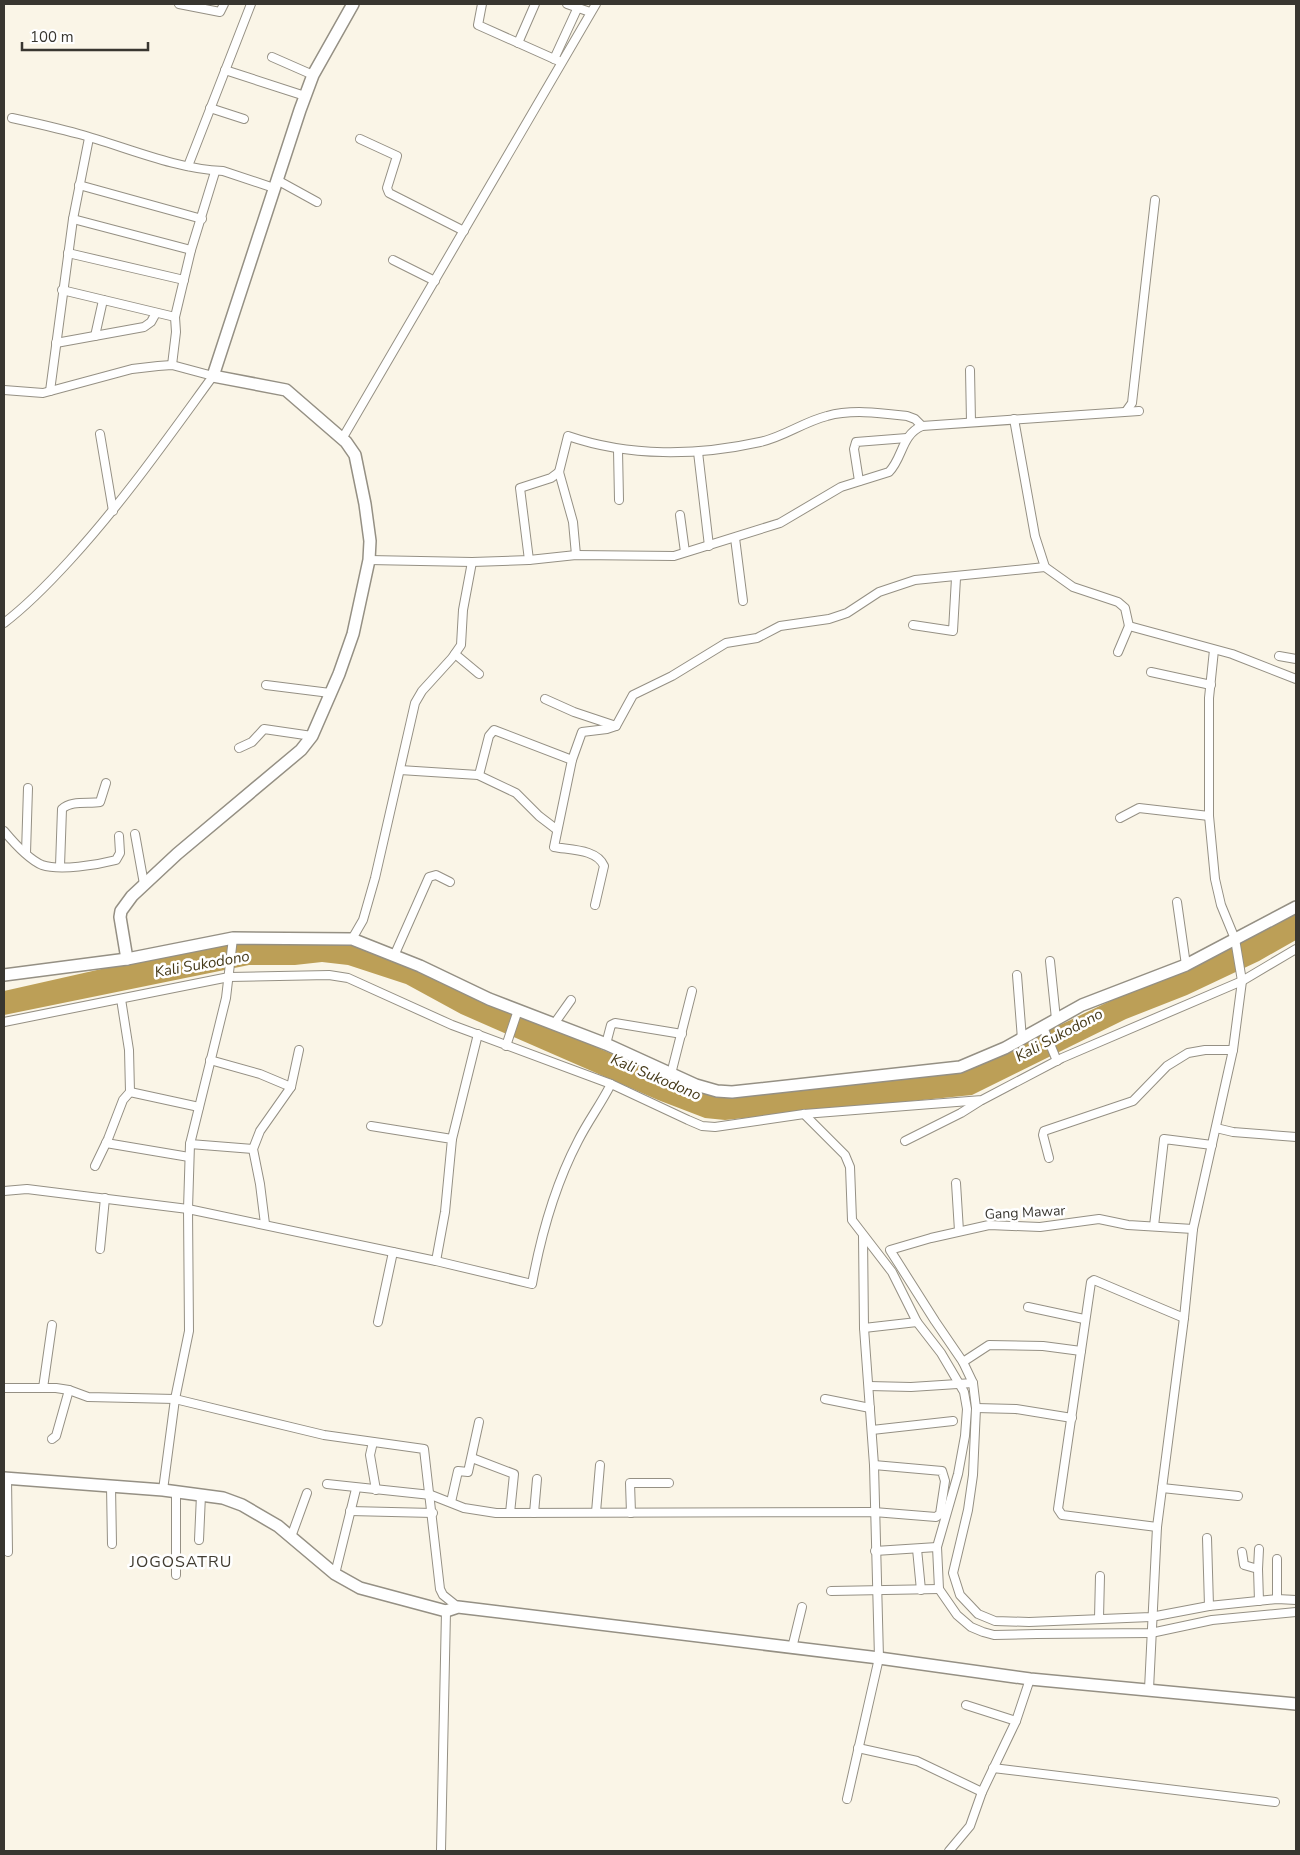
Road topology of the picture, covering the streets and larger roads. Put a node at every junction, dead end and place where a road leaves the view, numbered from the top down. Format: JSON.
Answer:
{"nodes":[{"id":1,"x":179,"y":4,"type":"edge"},
{"id":2,"x":224,"y":4,"type":"edge"},
{"id":3,"x":251,"y":4,"type":"edge"},
{"id":4,"x":353,"y":4,"type":"edge"},
{"id":5,"x":482,"y":4,"type":"edge"},
{"id":6,"x":535,"y":4,"type":"edge"},
{"id":7,"x":567,"y":4,"type":"edge"},
{"id":8,"x":596,"y":4,"type":"edge"},
{"id":9,"x":212,"y":7,"type":"edge"},
{"id":10,"x":578,"y":7,"type":"junction"},
{"id":11,"x":590,"y":12,"type":"junction"},
{"id":12,"x":518,"y":43,"type":"junction"},
{"id":13,"x":272,"y":57,"type":"dead end"},
{"id":14,"x":558,"y":61,"type":"junction"},
{"id":15,"x":225,"y":70,"type":"junction"},
{"id":16,"x":314,"y":75,"type":"junction"},
{"id":17,"x":305,"y":96,"type":"junction"},
{"id":18,"x":210,"y":108,"type":"junction"},
{"id":19,"x":12,"y":118,"type":"dead end"},
{"id":20,"x":244,"y":118,"type":"dead end"},
{"id":21,"x":89,"y":138,"type":"junction"},
{"id":22,"x":360,"y":139,"type":"dead end"},
{"id":23,"x":188,"y":166,"type":"junction"},
{"id":24,"x":215,"y":172,"type":"junction"},
{"id":25,"x":275,"y":184,"type":"junction"},
{"id":26,"x":79,"y":186,"type":"junction"},
{"id":27,"x":1155,"y":200,"type":"dead end"},
{"id":28,"x":317,"y":202,"type":"dead end"},
{"id":29,"x":73,"y":219,"type":"junction"},
{"id":30,"x":202,"y":219,"type":"junction"},
{"id":31,"x":464,"y":231,"type":"junction"},
{"id":32,"x":191,"y":250,"type":"junction"},
{"id":33,"x":68,"y":253,"type":"junction"},
{"id":34,"x":394,"y":260,"type":"dead end"},
{"id":35,"x":184,"y":280,"type":"junction"},
{"id":36,"x":435,"y":281,"type":"junction"},
{"id":37,"x":62,"y":290,"type":"junction"},
{"id":38,"x":103,"y":300,"type":"junction"},
{"id":39,"x":156,"y":313,"type":"junction"},
{"id":40,"x":175,"y":317,"type":"junction"},
{"id":41,"x":95,"y":336,"type":"junction"},
{"id":42,"x":56,"y":343,"type":"junction"},
{"id":43,"x":172,"y":365,"type":"junction"},
{"id":44,"x":970,"y":370,"type":"dead end"},
{"id":45,"x":213,"y":376,"type":"junction"},
{"id":46,"x":4,"y":390,"type":"edge"},
{"id":47,"x":50,"y":391,"type":"junction"},
{"id":48,"x":1014,"y":419,"type":"junction"},
{"id":49,"x":971,"y":422,"type":"junction"},
{"id":50,"x":922,"y":426,"type":"junction"},
{"id":51,"x":100,"y":434,"type":"dead end"},
{"id":52,"x":907,"y":438,"type":"junction"},
{"id":53,"x":342,"y":439,"type":"junction"},
{"id":54,"x":618,"y":450,"type":"junction"},
{"id":55,"x":698,"y":452,"type":"junction"},
{"id":56,"x":559,"y":472,"type":"junction"},
{"id":57,"x":859,"y":481,"type":"junction"},
{"id":58,"x":619,"y":500,"type":"dead end"},
{"id":59,"x":113,"y":511,"type":"junction"},
{"id":60,"x":680,"y":515,"type":"dead end"},
{"id":61,"x":735,"y":538,"type":"junction"},
{"id":62,"x":710,"y":546,"type":"junction"},
{"id":63,"x":686,"y":552,"type":"junction"},
{"id":64,"x":576,"y":555,"type":"junction"},
{"id":65,"x":374,"y":560,"type":"junction"},
{"id":66,"x":529,"y":560,"type":"junction"},
{"id":67,"x":472,"y":562,"type":"junction"},
{"id":68,"x":1045,"y":567,"type":"junction"},
{"id":69,"x":956,"y":578,"type":"junction"},
{"id":70,"x":743,"y":601,"type":"dead end"},
{"id":71,"x":4,"y":623,"type":"edge"},
{"id":72,"x":913,"y":625,"type":"dead end"},
{"id":73,"x":1129,"y":626,"type":"junction"},
{"id":74,"x":1214,"y":650,"type":"junction"},
{"id":75,"x":1118,"y":652,"type":"dead end"},
{"id":76,"x":455,"y":654,"type":"junction"},
{"id":77,"x":1279,"y":656,"type":"dead end"},
{"id":78,"x":1296,"y":659,"type":"edge"},
{"id":79,"x":1150,"y":672,"type":"dead end"},
{"id":80,"x":478,"y":674,"type":"dead end"},
{"id":81,"x":1296,"y":679,"type":"edge"},
{"id":82,"x":266,"y":685,"type":"dead end"},
{"id":83,"x":1210,"y":685,"type":"junction"},
{"id":84,"x":330,"y":693,"type":"junction"},
{"id":85,"x":545,"y":698,"type":"dead end"},
{"id":86,"x":616,"y":726,"type":"junction"},
{"id":87,"x":312,"y":736,"type":"junction"},
{"id":88,"x":240,"y":748,"type":"dead end"},
{"id":89,"x":572,"y":760,"type":"junction"},
{"id":90,"x":400,"y":770,"type":"junction"},
{"id":91,"x":479,"y":775,"type":"junction"},
{"id":92,"x":106,"y":783,"type":"dead end"},
{"id":93,"x":28,"y":788,"type":"dead end"},
{"id":94,"x":1209,"y":816,"type":"junction"},
{"id":95,"x":1120,"y":818,"type":"dead end"},
{"id":96,"x":556,"y":829,"type":"junction"},
{"id":97,"x":4,"y":831,"type":"edge"},
{"id":98,"x":135,"y":834,"type":"dead end"},
{"id":99,"x":119,"y":836,"type":"dead end"},
{"id":100,"x":26,"y":853,"type":"junction"},
{"id":101,"x":60,"y":866,"type":"junction"},
{"id":102,"x":450,"y":882,"type":"dead end"},
{"id":103,"x":144,"y":884,"type":"junction"},
{"id":104,"x":1177,"y":902,"type":"dead end"},
{"id":105,"x":595,"y":905,"type":"dead end"},
{"id":106,"x":1296,"y":907,"type":"edge"},
{"id":107,"x":233,"y":939,"type":"junction"},
{"id":108,"x":352,"y":939,"type":"junction"},
{"id":109,"x":1235,"y":940,"type":"junction"},
{"id":110,"x":1296,"y":949,"type":"edge"},
{"id":111,"x":394,"y":956,"type":"junction"},
{"id":112,"x":127,"y":959,"type":"junction"},
{"id":113,"x":1050,"y":961,"type":"dead end"},
{"id":114,"x":1186,"y":965,"type":"junction"},
{"id":115,"x":230,"y":974,"type":"junction"},
{"id":116,"x":4,"y":975,"type":"edge"},
{"id":117,"x":1018,"y":975,"type":"dead end"},
{"id":118,"x":1241,"y":979,"type":"junction"},
{"id":119,"x":692,"y":991,"type":"dead end"},
{"id":120,"x":121,"y":999,"type":"junction"},
{"id":121,"x":571,"y":1000,"type":"dead end"},
{"id":122,"x":517,"y":1011,"type":"junction"},
{"id":123,"x":1056,"y":1019,"type":"junction"},
{"id":124,"x":4,"y":1022,"type":"edge"},
{"id":125,"x":554,"y":1024,"type":"junction"},
{"id":126,"x":1043,"y":1029,"type":"junction"},
{"id":127,"x":478,"y":1034,"type":"junction"},
{"id":128,"x":682,"y":1034,"type":"junction"},
{"id":129,"x":1022,"y":1039,"type":"junction"},
{"id":130,"x":507,"y":1042,"type":"junction"},
{"id":131,"x":606,"y":1044,"type":"junction"},
{"id":132,"x":299,"y":1050,"type":"dead end"},
{"id":133,"x":1234,"y":1050,"type":"junction"},
{"id":134,"x":1056,"y":1059,"type":"junction"},
{"id":135,"x":210,"y":1060,"type":"junction"},
{"id":136,"x":671,"y":1074,"type":"junction"},
{"id":137,"x":611,"y":1084,"type":"junction"},
{"id":138,"x":291,"y":1087,"type":"junction"},
{"id":139,"x":130,"y":1092,"type":"junction"},
{"id":140,"x":982,"y":1100,"type":"junction"},
{"id":141,"x":199,"y":1107,"type":"junction"},
{"id":142,"x":810,"y":1114,"type":"junction"},
{"id":143,"x":370,"y":1126,"type":"dead end"},
{"id":144,"x":1216,"y":1128,"type":"junction"},
{"id":145,"x":1296,"y":1137,"type":"edge"},
{"id":146,"x":452,"y":1139,"type":"junction"},
{"id":147,"x":906,"y":1140,"type":"dead end"},
{"id":148,"x":106,"y":1144,"type":"junction"},
{"id":149,"x":190,"y":1144,"type":"junction"},
{"id":150,"x":1212,"y":1145,"type":"junction"},
{"id":151,"x":253,"y":1149,"type":"junction"},
{"id":152,"x":189,"y":1157,"type":"junction"},
{"id":153,"x":1049,"y":1158,"type":"dead end"},
{"id":154,"x":95,"y":1166,"type":"dead end"},
{"id":155,"x":956,"y":1183,"type":"dead end"},
{"id":156,"x":4,"y":1191,"type":"edge"},
{"id":157,"x":105,"y":1198,"type":"junction"},
{"id":158,"x":188,"y":1209,"type":"junction"},
{"id":159,"x":265,"y":1224,"type":"junction"},
{"id":160,"x":1154,"y":1226,"type":"junction"},
{"id":161,"x":1193,"y":1229,"type":"junction"},
{"id":162,"x":959,"y":1232,"type":"junction"},
{"id":163,"x":863,"y":1236,"type":"junction"},
{"id":164,"x":100,"y":1249,"type":"dead end"},
{"id":165,"x":393,"y":1252,"type":"junction"},
{"id":166,"x":436,"y":1261,"type":"junction"},
{"id":167,"x":1028,"y":1307,"type":"dead end"},
{"id":168,"x":1184,"y":1318,"type":"junction"},
{"id":169,"x":1084,"y":1319,"type":"junction"},
{"id":170,"x":378,"y":1322,"type":"dead end"},
{"id":171,"x":916,"y":1322,"type":"junction"},
{"id":172,"x":52,"y":1325,"type":"dead end"},
{"id":173,"x":864,"y":1328,"type":"junction"},
{"id":174,"x":1081,"y":1351,"type":"junction"},
{"id":175,"x":963,"y":1362,"type":"junction"},
{"id":176,"x":966,"y":1383,"type":"junction"},
{"id":177,"x":869,"y":1386,"type":"junction"},
{"id":178,"x":4,"y":1388,"type":"edge"},
{"id":179,"x":43,"y":1388,"type":"junction"},
{"id":180,"x":69,"y":1390,"type":"junction"},
{"id":181,"x":175,"y":1399,"type":"junction"},
{"id":182,"x":825,"y":1399,"type":"dead end"},
{"id":183,"x":870,"y":1408,"type":"junction"},
{"id":184,"x":976,"y":1408,"type":"junction"},
{"id":185,"x":1072,"y":1418,"type":"junction"},
{"id":186,"x":954,"y":1421,"type":"dead end"},
{"id":187,"x":479,"y":1422,"type":"dead end"},
{"id":188,"x":872,"y":1430,"type":"junction"},
{"id":189,"x":52,"y":1440,"type":"dead end"},
{"id":190,"x":373,"y":1442,"type":"junction"},
{"id":191,"x":472,"y":1458,"type":"junction"},
{"id":192,"x":600,"y":1464,"type":"dead end"},
{"id":193,"x":874,"y":1465,"type":"junction"},
{"id":194,"x":6,"y":1478,"type":"edge"},
{"id":195,"x":537,"y":1479,"type":"dead end"},
{"id":196,"x":669,"y":1483,"type":"dead end"},
{"id":197,"x":327,"y":1484,"type":"dead end"},
{"id":198,"x":111,"y":1486,"type":"junction"},
{"id":199,"x":1162,"y":1488,"type":"junction"},
{"id":200,"x":356,"y":1489,"type":"junction"},
{"id":201,"x":163,"y":1490,"type":"junction"},
{"id":202,"x":376,"y":1490,"type":"junction"},
{"id":203,"x":176,"y":1492,"type":"junction"},
{"id":204,"x":307,"y":1493,"type":"dead end"},
{"id":205,"x":201,"y":1495,"type":"junction"},
{"id":206,"x":431,"y":1495,"type":"junction"},
{"id":207,"x":1238,"y":1496,"type":"dead end"},
{"id":208,"x":451,"y":1502,"type":"junction"},
{"id":209,"x":350,"y":1511,"type":"junction"},
{"id":210,"x":596,"y":1512,"type":"junction"},
{"id":211,"x":874,"y":1512,"type":"junction"},
{"id":212,"x":433,"y":1513,"type":"junction"},
{"id":213,"x":510,"y":1513,"type":"junction"},
{"id":214,"x":534,"y":1513,"type":"junction"},
{"id":215,"x":631,"y":1513,"type":"junction"},
{"id":216,"x":1157,"y":1527,"type":"junction"},
{"id":217,"x":292,"y":1537,"type":"junction"},
{"id":218,"x":1207,"y":1538,"type":"dead end"},
{"id":219,"x":200,"y":1540,"type":"dead end"},
{"id":220,"x":112,"y":1544,"type":"dead end"},
{"id":221,"x":937,"y":1547,"type":"junction"},
{"id":222,"x":917,"y":1549,"type":"junction"},
{"id":223,"x":1259,"y":1549,"type":"dead end"},
{"id":224,"x":876,"y":1551,"type":"junction"},
{"id":225,"x":8,"y":1552,"type":"dead end"},
{"id":226,"x":1242,"y":1552,"type":"dead end"},
{"id":227,"x":1278,"y":1559,"type":"dead end"},
{"id":228,"x":1258,"y":1569,"type":"junction"},
{"id":229,"x":335,"y":1574,"type":"junction"},
{"id":230,"x":176,"y":1575,"type":"dead end"},
{"id":231,"x":1100,"y":1576,"type":"dead end"},
{"id":232,"x":921,"y":1590,"type":"junction"},
{"id":233,"x":939,"y":1590,"type":"junction"},
{"id":234,"x":830,"y":1591,"type":"dead end"},
{"id":235,"x":876,"y":1592,"type":"junction"},
{"id":236,"x":1277,"y":1599,"type":"junction"},
{"id":237,"x":1296,"y":1600,"type":"edge"},
{"id":238,"x":1259,"y":1601,"type":"junction"},
{"id":239,"x":1209,"y":1606,"type":"junction"},
{"id":240,"x":802,"y":1607,"type":"dead end"},
{"id":241,"x":452,"y":1609,"type":"junction"},
{"id":242,"x":1296,"y":1612,"type":"edge"},
{"id":243,"x":1099,"y":1618,"type":"junction"},
{"id":244,"x":1124,"y":1625,"type":"junction"},
{"id":245,"x":1151,"y":1625,"type":"junction"},
{"id":246,"x":1012,"y":1628,"type":"junction"},
{"id":247,"x":1036,"y":1628,"type":"junction"},
{"id":248,"x":792,"y":1648,"type":"junction"},
{"id":249,"x":879,"y":1658,"type":"junction"},
{"id":250,"x":1030,"y":1679,"type":"junction"},
{"id":251,"x":1149,"y":1689,"type":"junction"},
{"id":252,"x":1296,"y":1704,"type":"edge"},
{"id":253,"x":966,"y":1705,"type":"dead end"},
{"id":254,"x":1016,"y":1721,"type":"junction"},
{"id":255,"x":858,"y":1748,"type":"junction"},
{"id":256,"x":993,"y":1768,"type":"junction"},
{"id":257,"x":982,"y":1792,"type":"junction"},
{"id":258,"x":847,"y":1799,"type":"dead end"},
{"id":259,"x":1275,"y":1802,"type":"dead end"},
{"id":260,"x":441,"y":1851,"type":"edge"},
{"id":261,"x":949,"y":1851,"type":"edge"}],
"edges":[{"from":1,"to":9,"type":"street"},
{"from":2,"to":9,"type":"street"},
{"from":3,"to":15,"type":"street"},
{"from":4,"to":16,"type":"street"},
{"from":5,"to":12,"type":"street"},
{"from":6,"to":12,"type":"street"},
{"from":7,"to":10,"type":"street"},
{"from":8,"to":11,"type":"street"},
{"from":10,"to":11,"type":"street"},
{"from":10,"to":14,"type":"street"},
{"from":11,"to":14,"type":"street"},
{"from":12,"to":14,"type":"street"},
{"from":13,"to":16,"type":"street"},
{"from":14,"to":31,"type":"street"},
{"from":15,"to":17,"type":"street"},
{"from":15,"to":18,"type":"street"},
{"from":16,"to":17,"type":"street"},
{"from":17,"to":25,"type":"street"},
{"from":18,"to":20,"type":"street"},
{"from":18,"to":23,"type":"street"},
{"from":19,"to":21,"type":"street"},
{"from":21,"to":23,"type":"street"},
{"from":21,"to":26,"type":"street"},
{"from":22,"to":31,"type":"street"},
{"from":23,"to":24,"type":"street"},
{"from":24,"to":25,"type":"street"},
{"from":24,"to":30,"type":"street"},
{"from":25,"to":28,"type":"street"},
{"from":25,"to":45,"type":"street"},
{"from":26,"to":29,"type":"street"},
{"from":26,"to":30,"type":"street"},
{"from":27,"to":48,"type":"street"},
{"from":29,"to":32,"type":"street"},
{"from":29,"to":33,"type":"street"},
{"from":30,"to":32,"type":"street"},
{"from":31,"to":36,"type":"street"},
{"from":32,"to":35,"type":"street"},
{"from":33,"to":35,"type":"street"},
{"from":33,"to":37,"type":"street"},
{"from":34,"to":36,"type":"street"},
{"from":35,"to":40,"type":"street"},
{"from":36,"to":53,"type":"street"},
{"from":37,"to":38,"type":"street"},
{"from":37,"to":42,"type":"street"},
{"from":38,"to":39,"type":"street"},
{"from":38,"to":41,"type":"street"},
{"from":39,"to":40,"type":"street"},
{"from":39,"to":41,"type":"street"},
{"from":40,"to":43,"type":"street"},
{"from":41,"to":42,"type":"street"},
{"from":42,"to":47,"type":"street"},
{"from":43,"to":45,"type":"street"},
{"from":43,"to":47,"type":"street"},
{"from":44,"to":49,"type":"street"},
{"from":45,"to":53,"type":"street"},
{"from":45,"to":59,"type":"street"},
{"from":46,"to":47,"type":"street"},
{"from":48,"to":49,"type":"street"},
{"from":48,"to":68,"type":"street"},
{"from":49,"to":50,"type":"street"},
{"from":50,"to":52,"type":"street"},
{"from":50,"to":55,"type":"street"},
{"from":51,"to":59,"type":"street"},
{"from":52,"to":57,"type":"street"},
{"from":52,"to":57,"type":"street"},
{"from":53,"to":65,"type":"street"},
{"from":54,"to":55,"type":"street"},
{"from":54,"to":56,"type":"street"},
{"from":54,"to":58,"type":"street"},
{"from":55,"to":62,"type":"street"},
{"from":56,"to":64,"type":"street"},
{"from":56,"to":66,"type":"street"},
{"from":57,"to":61,"type":"street"},
{"from":59,"to":71,"type":"street"},
{"from":60,"to":63,"type":"street"},
{"from":61,"to":62,"type":"street"},
{"from":61,"to":70,"type":"street"},
{"from":62,"to":63,"type":"street"},
{"from":63,"to":64,"type":"street"},
{"from":64,"to":66,"type":"street"},
{"from":65,"to":67,"type":"street"},
{"from":65,"to":84,"type":"street"},
{"from":66,"to":67,"type":"street"},
{"from":67,"to":76,"type":"street"},
{"from":68,"to":69,"type":"street"},
{"from":68,"to":73,"type":"street"},
{"from":69,"to":72,"type":"street"},
{"from":69,"to":86,"type":"street"},
{"from":73,"to":74,"type":"street"},
{"from":73,"to":75,"type":"street"},
{"from":74,"to":81,"type":"street"},
{"from":74,"to":83,"type":"street"},
{"from":76,"to":80,"type":"street"},
{"from":76,"to":90,"type":"street"},
{"from":77,"to":78,"type":"street"},
{"from":79,"to":83,"type":"street"},
{"from":82,"to":84,"type":"street"},
{"from":83,"to":94,"type":"street"},
{"from":84,"to":87,"type":"street"},
{"from":85,"to":86,"type":"street"},
{"from":86,"to":89,"type":"street"},
{"from":87,"to":88,"type":"street"},
{"from":87,"to":103,"type":"street"},
{"from":89,"to":91,"type":"street"},
{"from":89,"to":96,"type":"street"},
{"from":90,"to":91,"type":"street"},
{"from":90,"to":108,"type":"street"},
{"from":91,"to":96,"type":"street"},
{"from":92,"to":101,"type":"street"},
{"from":93,"to":100,"type":"street"},
{"from":94,"to":95,"type":"street"},
{"from":94,"to":109,"type":"street"},
{"from":96,"to":105,"type":"street"},
{"from":97,"to":100,"type":"street"},
{"from":98,"to":103,"type":"street"},
{"from":99,"to":101,"type":"street"},
{"from":100,"to":101,"type":"street"},
{"from":102,"to":111,"type":"street"},
{"from":103,"to":112,"type":"street"},
{"from":104,"to":114,"type":"street"},
{"from":106,"to":109,"type":"street"},
{"from":107,"to":108,"type":"street"},
{"from":107,"to":112,"type":"street"},
{"from":107,"to":115,"type":"street"},
{"from":108,"to":111,"type":"street"},
{"from":109,"to":114,"type":"street"},
{"from":109,"to":118,"type":"street"},
{"from":110,"to":118,"type":"street"},
{"from":111,"to":122,"type":"street"},
{"from":112,"to":116,"type":"street"},
{"from":113,"to":123,"type":"street"},
{"from":114,"to":123,"type":"street"},
{"from":115,"to":120,"type":"street"},
{"from":115,"to":127,"type":"street"},
{"from":115,"to":135,"type":"street"},
{"from":117,"to":129,"type":"street"},
{"from":118,"to":133,"type":"street"},
{"from":118,"to":134,"type":"street"},
{"from":119,"to":128,"type":"street"},
{"from":120,"to":124,"type":"street"},
{"from":120,"to":139,"type":"street"},
{"from":121,"to":125,"type":"street"},
{"from":122,"to":125,"type":"street"},
{"from":122,"to":130,"type":"street"},
{"from":123,"to":126,"type":"street"},
{"from":125,"to":131,"type":"street"},
{"from":126,"to":129,"type":"street"},
{"from":126,"to":134,"type":"street"},
{"from":127,"to":130,"type":"street"},
{"from":127,"to":146,"type":"street"},
{"from":128,"to":131,"type":"street"},
{"from":128,"to":136,"type":"street"},
{"from":129,"to":136,"type":"street"},
{"from":130,"to":137,"type":"street"},
{"from":131,"to":136,"type":"street"},
{"from":132,"to":138,"type":"street"},
{"from":133,"to":144,"type":"street"},
{"from":133,"to":153,"type":"street"},
{"from":134,"to":140,"type":"street"},
{"from":135,"to":138,"type":"street"},
{"from":135,"to":141,"type":"street"},
{"from":137,"to":142,"type":"street"},
{"from":137,"to":166,"type":"street"},
{"from":138,"to":151,"type":"street"},
{"from":139,"to":141,"type":"street"},
{"from":139,"to":148,"type":"street"},
{"from":140,"to":142,"type":"street"},
{"from":140,"to":147,"type":"street"},
{"from":141,"to":149,"type":"street"},
{"from":142,"to":163,"type":"street"},
{"from":143,"to":146,"type":"street"},
{"from":144,"to":145,"type":"street"},
{"from":144,"to":150,"type":"street"},
{"from":146,"to":166,"type":"street"},
{"from":148,"to":152,"type":"street"},
{"from":148,"to":154,"type":"street"},
{"from":149,"to":151,"type":"street"},
{"from":149,"to":152,"type":"street"},
{"from":150,"to":160,"type":"street"},
{"from":150,"to":161,"type":"street"},
{"from":151,"to":159,"type":"street"},
{"from":152,"to":158,"type":"street"},
{"from":155,"to":162,"type":"street"},
{"from":156,"to":157,"type":"street"},
{"from":157,"to":158,"type":"street"},
{"from":157,"to":164,"type":"street"},
{"from":158,"to":159,"type":"street"},
{"from":158,"to":181,"type":"street"},
{"from":159,"to":165,"type":"street"},
{"from":160,"to":161,"type":"street","name":"Gang Mawar"},
{"from":160,"to":162,"type":"street","name":"Gang Mawar"},
{"from":161,"to":168,"type":"street"},
{"from":162,"to":175,"type":"street","name":"Gang Mawar"},
{"from":163,"to":171,"type":"street"},
{"from":163,"to":173,"type":"street"},
{"from":165,"to":166,"type":"street"},
{"from":165,"to":170,"type":"street"},
{"from":167,"to":169,"type":"street"},
{"from":168,"to":169,"type":"street"},
{"from":168,"to":199,"type":"street"},
{"from":169,"to":174,"type":"street"},
{"from":171,"to":173,"type":"street"},
{"from":171,"to":176,"type":"street"},
{"from":172,"to":179,"type":"street"},
{"from":173,"to":177,"type":"street"},
{"from":174,"to":175,"type":"street"},
{"from":174,"to":185,"type":"street"},
{"from":175,"to":176,"type":"street"},
{"from":176,"to":177,"type":"street"},
{"from":176,"to":184,"type":"street"},
{"from":176,"to":221,"type":"street"},
{"from":177,"to":183,"type":"street"},
{"from":178,"to":179,"type":"street"},
{"from":179,"to":180,"type":"street"},
{"from":180,"to":181,"type":"street"},
{"from":180,"to":189,"type":"street"},
{"from":181,"to":190,"type":"street"},
{"from":181,"to":201,"type":"street"},
{"from":182,"to":183,"type":"street"},
{"from":183,"to":188,"type":"street"},
{"from":184,"to":185,"type":"street"},
{"from":184,"to":246,"type":"street"},
{"from":185,"to":216,"type":"street"},
{"from":186,"to":188,"type":"street"},
{"from":187,"to":191,"type":"street"},
{"from":188,"to":193,"type":"street"},
{"from":190,"to":202,"type":"street"},
{"from":190,"to":206,"type":"street"},
{"from":191,"to":208,"type":"street"},
{"from":191,"to":213,"type":"street"},
{"from":192,"to":210,"type":"street"},
{"from":193,"to":211,"type":"street"},
{"from":193,"to":211,"type":"street"},
{"from":194,"to":198,"type":"street"},
{"from":194,"to":225,"type":"street"},
{"from":195,"to":214,"type":"street"},
{"from":196,"to":215,"type":"street"},
{"from":197,"to":200,"type":"street"},
{"from":198,"to":201,"type":"street"},
{"from":198,"to":220,"type":"street"},
{"from":199,"to":207,"type":"street"},
{"from":199,"to":216,"type":"street"},
{"from":200,"to":202,"type":"street"},
{"from":200,"to":209,"type":"street"},
{"from":201,"to":203,"type":"street"},
{"from":202,"to":206,"type":"street"},
{"from":203,"to":205,"type":"street"},
{"from":203,"to":230,"type":"street"},
{"from":204,"to":217,"type":"street"},
{"from":205,"to":217,"type":"street"},
{"from":205,"to":219,"type":"street"},
{"from":206,"to":208,"type":"street"},
{"from":206,"to":212,"type":"street"},
{"from":208,"to":213,"type":"street"},
{"from":209,"to":212,"type":"street"},
{"from":209,"to":229,"type":"street"},
{"from":210,"to":214,"type":"street"},
{"from":210,"to":215,"type":"street"},
{"from":211,"to":215,"type":"street"},
{"from":211,"to":224,"type":"street"},
{"from":212,"to":241,"type":"street"},
{"from":213,"to":214,"type":"street"},
{"from":216,"to":245,"type":"street"},
{"from":217,"to":229,"type":"street"},
{"from":218,"to":239,"type":"street"},
{"from":221,"to":222,"type":"street"},
{"from":221,"to":233,"type":"street"},
{"from":222,"to":224,"type":"street"},
{"from":222,"to":232,"type":"street"},
{"from":223,"to":228,"type":"street"},
{"from":224,"to":235,"type":"street"},
{"from":226,"to":228,"type":"street"},
{"from":227,"to":236,"type":"street"},
{"from":228,"to":238,"type":"street"},
{"from":229,"to":241,"type":"street"},
{"from":231,"to":243,"type":"street"},
{"from":232,"to":233,"type":"street"},
{"from":232,"to":235,"type":"street"},
{"from":233,"to":246,"type":"street"},
{"from":234,"to":235,"type":"street"},
{"from":235,"to":249,"type":"street"},
{"from":236,"to":237,"type":"street"},
{"from":236,"to":238,"type":"street"},
{"from":238,"to":239,"type":"street"},
{"from":239,"to":245,"type":"street"},
{"from":240,"to":248,"type":"street"},
{"from":241,"to":248,"type":"street"},
{"from":241,"to":260,"type":"street"},
{"from":242,"to":245,"type":"street"},
{"from":243,"to":244,"type":"street"},
{"from":243,"to":247,"type":"street"},
{"from":244,"to":245,"type":"street"},
{"from":244,"to":245,"type":"street"},
{"from":244,"to":247,"type":"street"},
{"from":245,"to":251,"type":"street"},
{"from":246,"to":247,"type":"street"},
{"from":246,"to":247,"type":"street"},
{"from":248,"to":249,"type":"street"},
{"from":249,"to":250,"type":"street"},
{"from":249,"to":255,"type":"street"},
{"from":250,"to":251,"type":"street"},
{"from":250,"to":254,"type":"street"},
{"from":251,"to":252,"type":"street"},
{"from":253,"to":254,"type":"street"},
{"from":254,"to":256,"type":"street"},
{"from":255,"to":257,"type":"street"},
{"from":255,"to":258,"type":"street"},
{"from":256,"to":257,"type":"street"},
{"from":256,"to":259,"type":"street"},
{"from":257,"to":261,"type":"street"}]}
